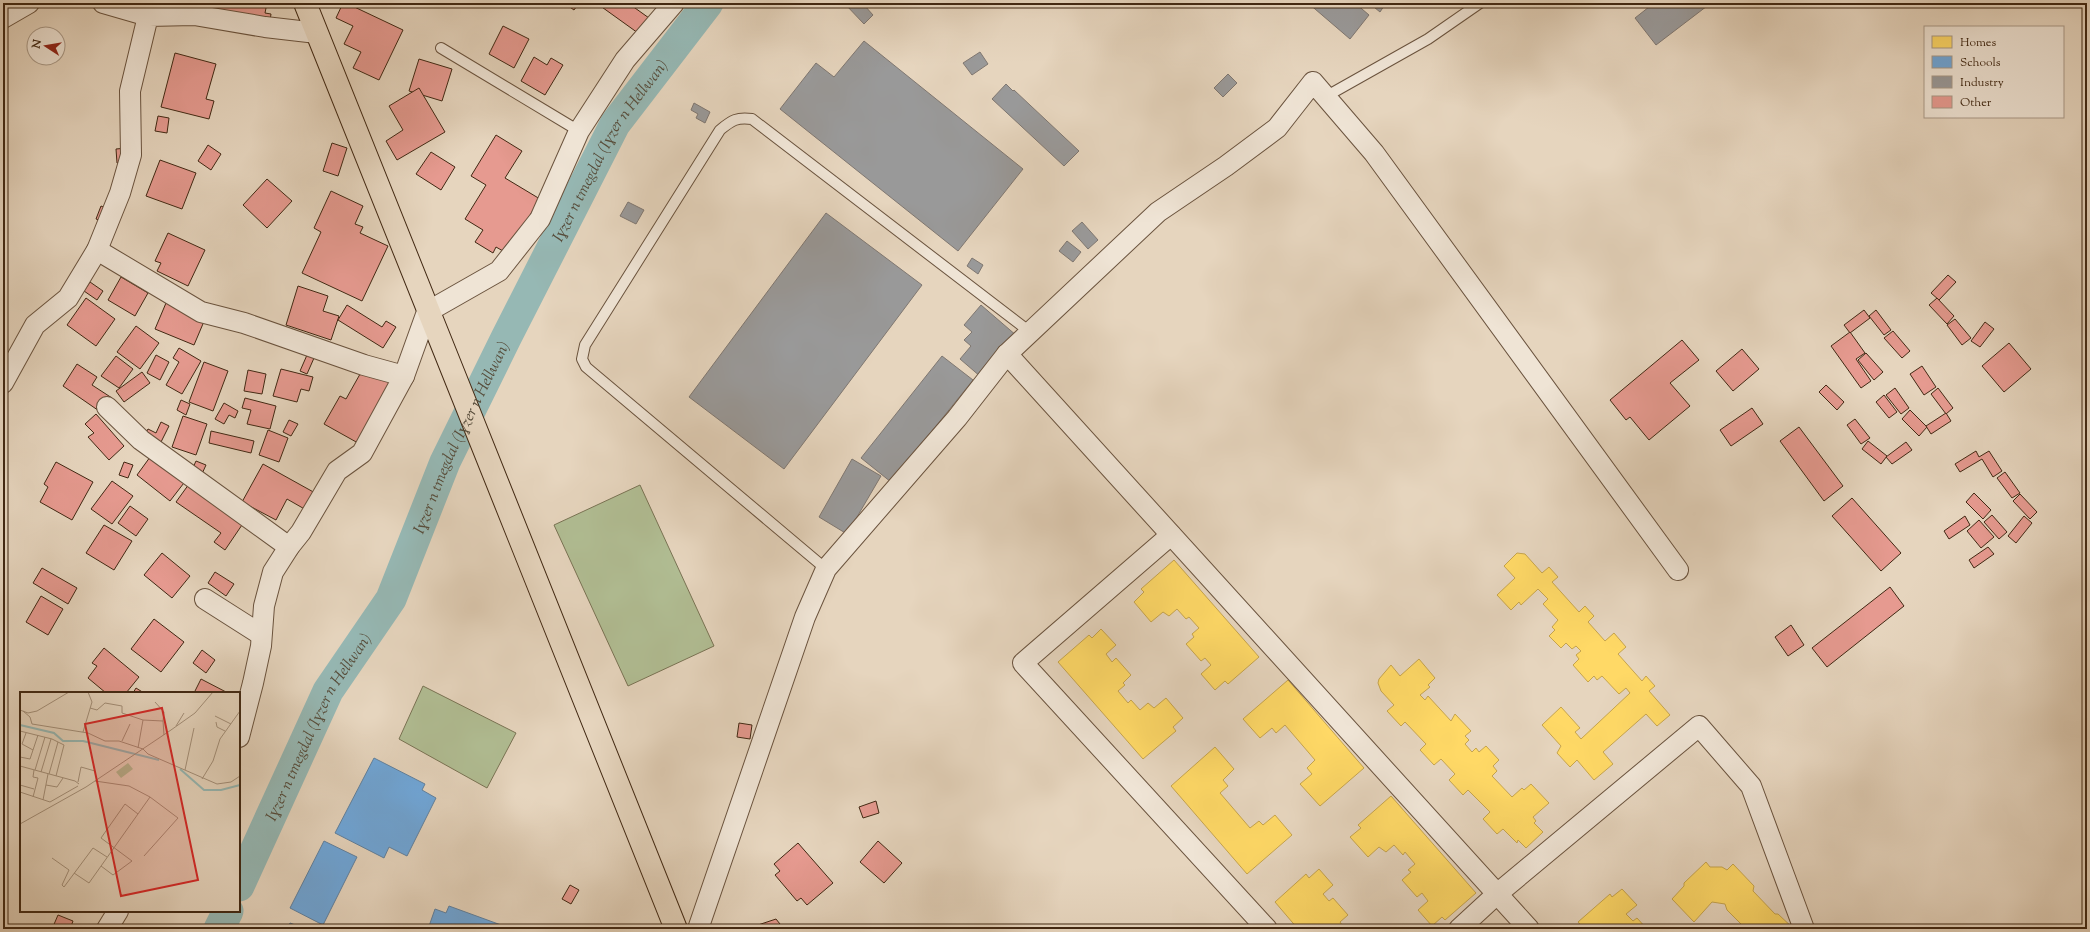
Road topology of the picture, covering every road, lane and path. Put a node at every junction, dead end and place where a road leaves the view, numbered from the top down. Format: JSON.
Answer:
{"nodes":[{"id":1,"x":30,"y":3,"type":"edge"},
{"id":2,"x":103,"y":3,"type":"edge"},
{"id":3,"x":305,"y":3,"type":"edge"},
{"id":4,"x":674,"y":3,"type":"edge"},
{"id":5,"x":1480,"y":3,"type":"edge"},
{"id":6,"x":148,"y":16,"type":"junction"},
{"id":7,"x":3,"y":18,"type":"edge"},
{"id":8,"x":317,"y":33,"type":"junction"},
{"id":9,"x":441,"y":48,"type":"dead end"},
{"id":10,"x":1325,"y":97,"type":"junction"},
{"id":11,"x":579,"y":132,"type":"junction"},
{"id":12,"x":97,"y":250,"type":"junction"},
{"id":13,"x":428,"y":312,"type":"junction"},
{"id":14,"x":1030,"y":332,"type":"junction"},
{"id":15,"x":1007,"y":354,"type":"junction"},
{"id":16,"x":404,"y":376,"type":"junction"},
{"id":17,"x":3,"y":383,"type":"edge"},
{"id":18,"x":107,"y":407,"type":"dead end"},
{"id":19,"x":1171,"y":535,"type":"junction"},
{"id":20,"x":288,"y":547,"type":"junction"},
{"id":21,"x":826,"y":569,"type":"junction"},
{"id":22,"x":1678,"y":570,"type":"dead end"},
{"id":23,"x":206,"y":599,"type":"dead end"},
{"id":24,"x":260,"y":634,"type":"junction"},
{"id":25,"x":240,"y":733,"type":"edge"},
{"id":26,"x":1497,"y":894,"type":"junction"},
{"id":27,"x":117,"y":912,"type":"edge"},
{"id":28,"x":107,"y":929,"type":"edge"},
{"id":29,"x":676,"y":929,"type":"edge"},
{"id":30,"x":698,"y":929,"type":"edge"},
{"id":31,"x":1267,"y":929,"type":"edge"},
{"id":32,"x":1460,"y":929,"type":"edge"},
{"id":33,"x":1529,"y":929,"type":"edge"},
{"id":34,"x":1804,"y":929,"type":"edge"}],
"edges":[{"from":1,"to":7,"type":"street"},
{"from":2,"to":6,"type":"street"},
{"from":3,"to":8,"type":"main road"},
{"from":4,"to":11,"type":"street"},
{"from":5,"to":10,"type":"lane"},
{"from":6,"to":8,"type":"street"},
{"from":6,"to":12,"type":"street"},
{"from":8,"to":13,"type":"main road"},
{"from":9,"to":11,"type":"lane"},
{"from":10,"to":14,"type":"street"},
{"from":10,"to":22,"type":"street"},
{"from":11,"to":13,"type":"street"},
{"from":12,"to":16,"type":"street"},
{"from":12,"to":17,"type":"street"},
{"from":13,"to":16,"type":"street"},
{"from":13,"to":29,"type":"main road"},
{"from":14,"to":15,"type":"street"},
{"from":14,"to":21,"type":"lane"},
{"from":15,"to":19,"type":"street"},
{"from":15,"to":21,"type":"street"},
{"from":16,"to":20,"type":"street"},
{"from":18,"to":20,"type":"street"},
{"from":19,"to":26,"type":"street"},
{"from":19,"to":31,"type":"street"},
{"from":20,"to":24,"type":"street"},
{"from":21,"to":30,"type":"street"},
{"from":23,"to":24,"type":"street"},
{"from":24,"to":25,"type":"street"},
{"from":26,"to":32,"type":"street"},
{"from":26,"to":33,"type":"street"},
{"from":26,"to":34,"type":"street"},
{"from":27,"to":28,"type":"street"}]}
